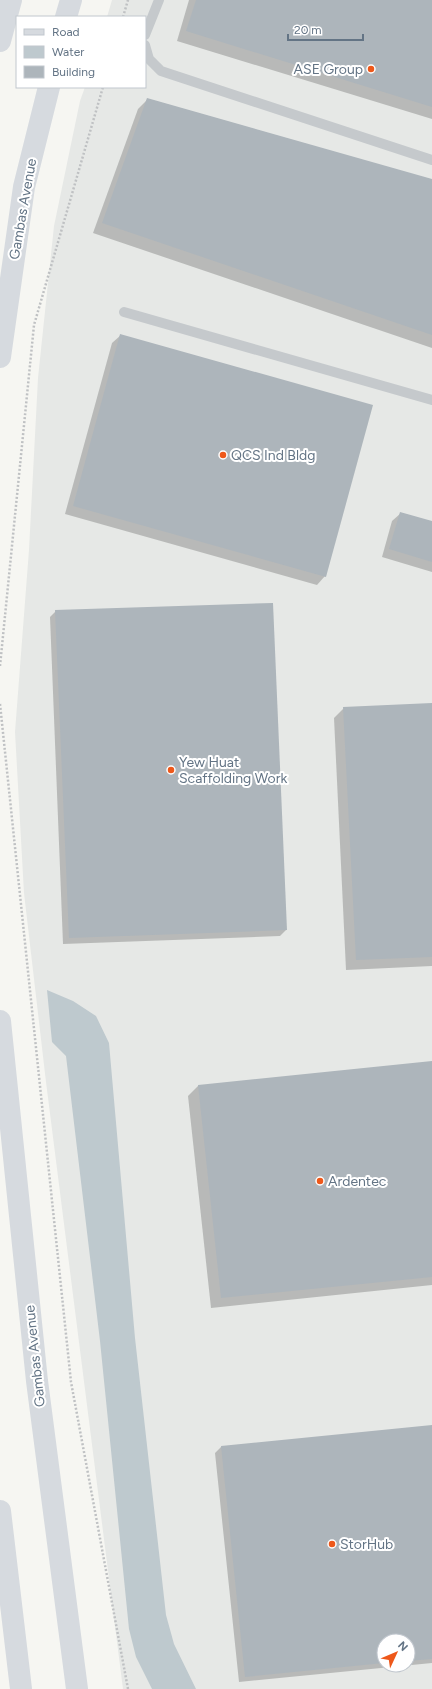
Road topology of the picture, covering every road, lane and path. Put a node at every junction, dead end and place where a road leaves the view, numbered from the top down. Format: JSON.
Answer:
{"nodes":[{"id":1,"x":11,"y":0,"type":"edge"},
{"id":2,"x":71,"y":0,"type":"edge"},
{"id":3,"x":128,"y":0,"type":"edge"},
{"id":4,"x":159,"y":0,"type":"edge"},
{"id":5,"x":66,"y":16,"type":"edge"},
{"id":6,"x":123,"y":16,"type":"edge"},
{"id":7,"x":146,"y":32,"type":"edge"},
{"id":8,"x":0,"y":42,"type":"edge"},
{"id":9,"x":146,"y":48,"type":"edge"},
{"id":10,"x":49,"y":88,"type":"edge"},
{"id":11,"x":103,"y":88,"type":"edge"},
{"id":12,"x":432,"y":160,"type":"edge"},
{"id":13,"x":124,"y":312,"type":"dead end"},
{"id":14,"x":0,"y":357,"type":"edge"},
{"id":15,"x":432,"y":400,"type":"edge"},
{"id":16,"x":0,"y":666,"type":"edge"},
{"id":17,"x":0,"y":704,"type":"edge"},
{"id":18,"x":0,"y":1021,"type":"edge"},
{"id":19,"x":0,"y":1511,"type":"edge"},
{"id":20,"x":22,"y":1689,"type":"edge"},
{"id":21,"x":77,"y":1689,"type":"edge"},
{"id":22,"x":128,"y":1689,"type":"edge"}],
"edges":[{"from":1,"to":8,"type":"main road"},
{"from":2,"to":5,"type":"main road"},
{"from":3,"to":6,"type":"path"},
{"from":4,"to":7,"type":"lane"},
{"from":9,"to":12,"type":"lane"},
{"from":10,"to":14,"type":"main road","name":"Gambas Avenue"},
{"from":11,"to":16,"type":"path"},
{"from":13,"to":15,"type":"lane"},
{"from":17,"to":22,"type":"path"},
{"from":18,"to":21,"type":"main road","name":"Gambas Avenue"},
{"from":19,"to":20,"type":"main road"}]}
